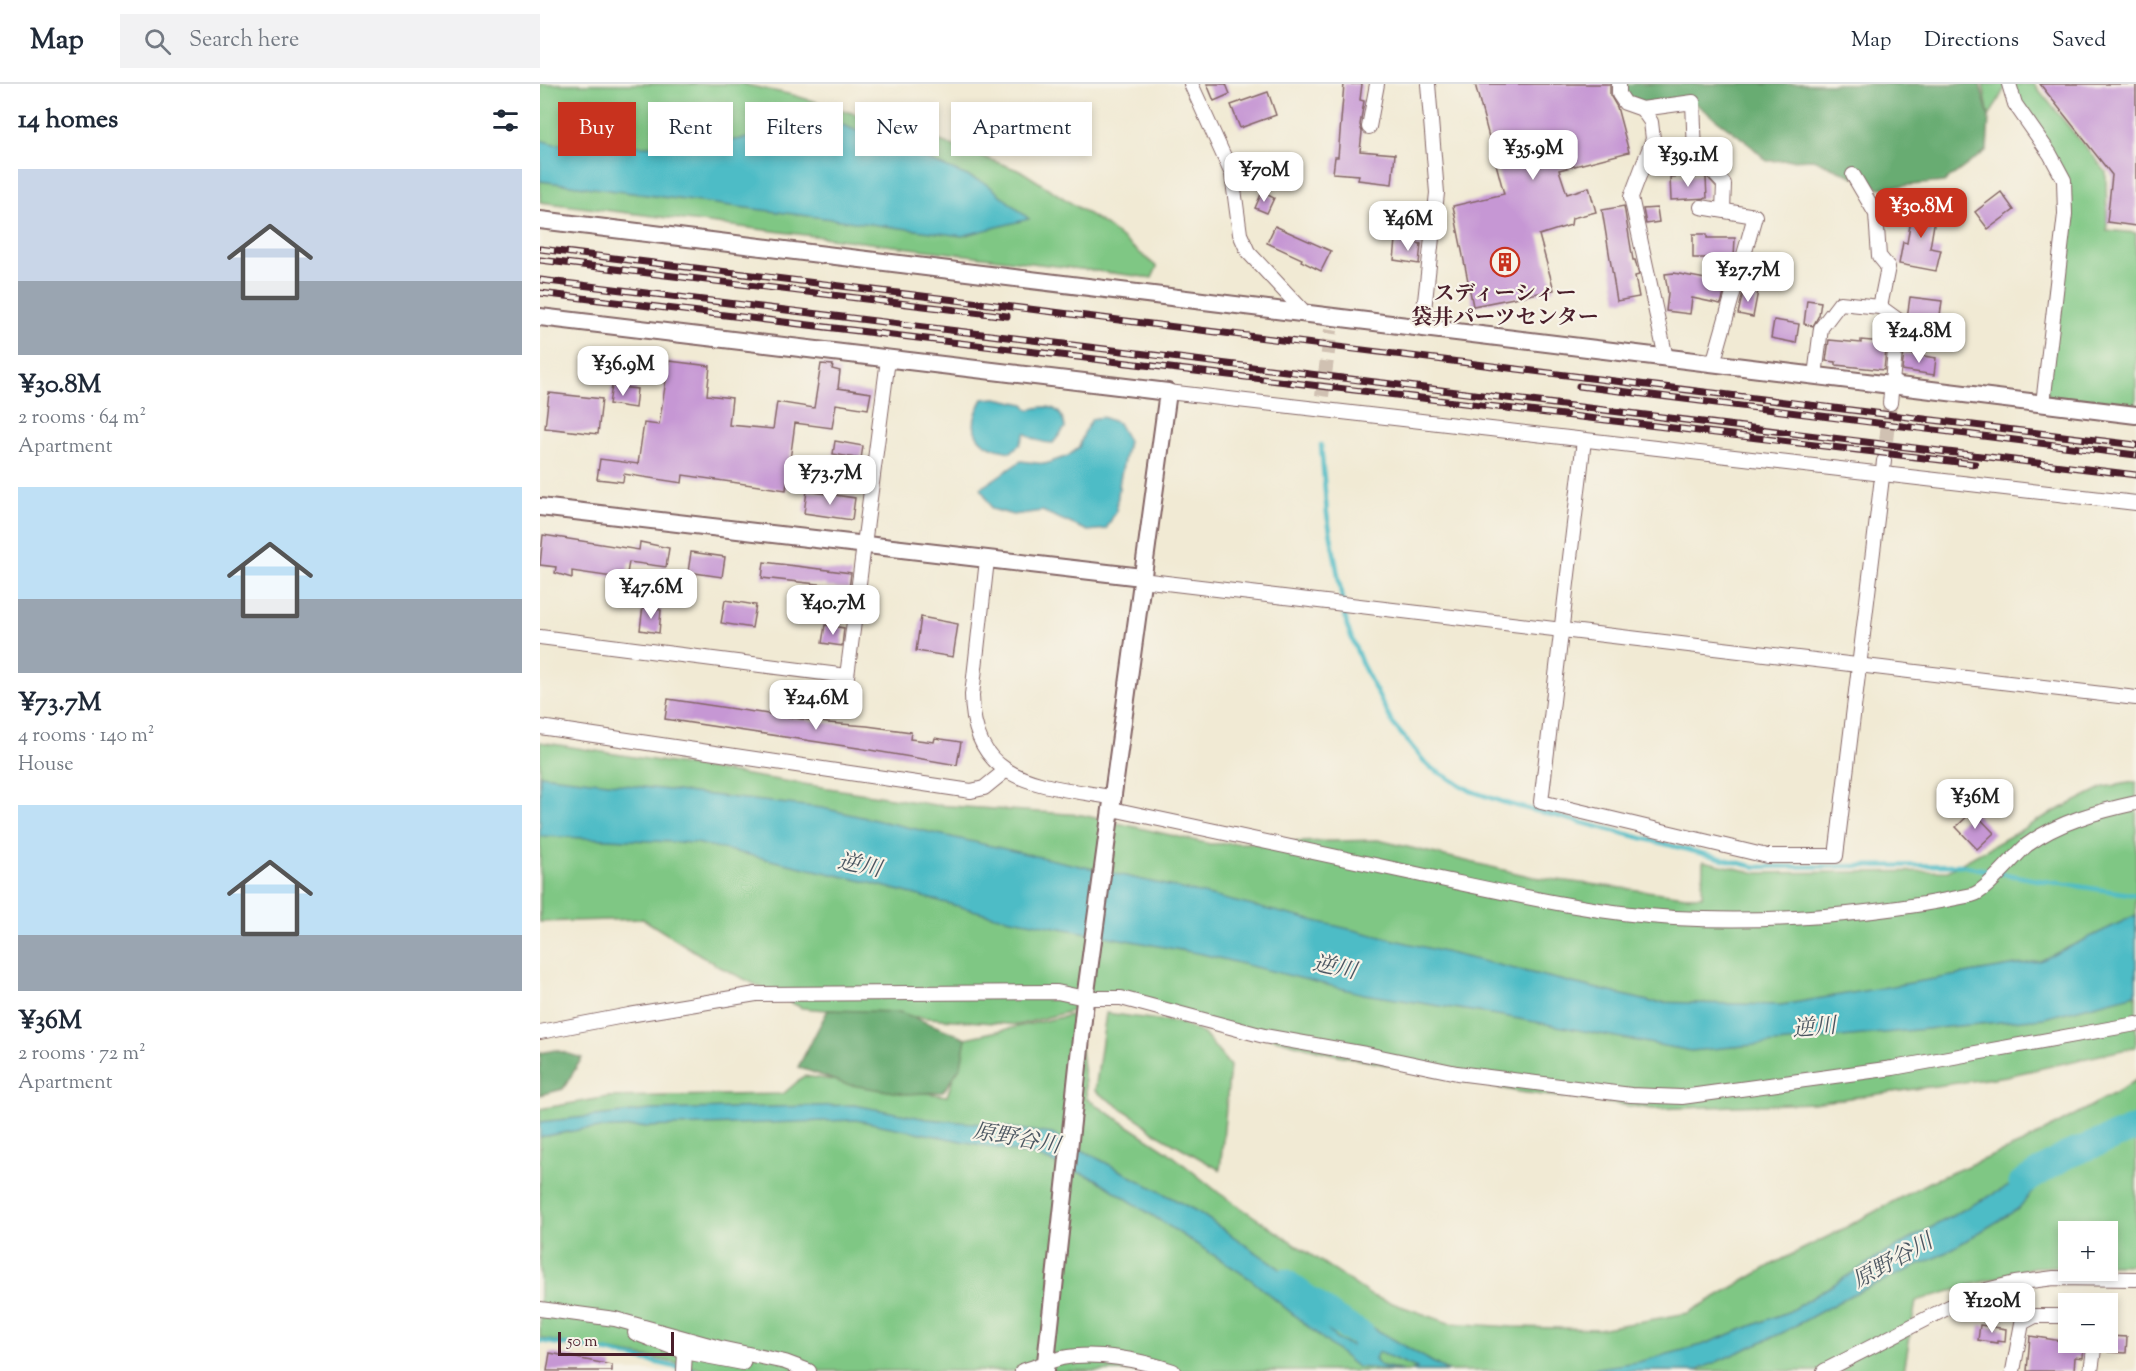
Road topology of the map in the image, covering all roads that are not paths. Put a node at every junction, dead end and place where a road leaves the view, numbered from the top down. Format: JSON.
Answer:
{"nodes":[{"id":1,"x":1191,"y":84,"type":"edge"},
{"id":2,"x":1377,"y":84,"type":"edge"},
{"id":3,"x":1428,"y":84,"type":"edge"},
{"id":4,"x":1618,"y":84,"type":"edge"},
{"id":5,"x":2009,"y":84,"type":"edge"},
{"id":6,"x":1642,"y":109,"type":"junction"},
{"id":7,"x":1369,"y":127,"type":"dead end"},
{"id":8,"x":1853,"y":175,"type":"dead end"},
{"id":9,"x":1701,"y":207,"type":"dead end"},
{"id":10,"x":1723,"y":210,"type":"junction"},
{"id":11,"x":540,"y":220,"type":"edge"},
{"id":12,"x":1880,"y":307,"type":"junction"},
{"id":13,"x":1307,"y":315,"type":"junction"},
{"id":14,"x":540,"y":317,"type":"edge"},
{"id":15,"x":1422,"y":328,"type":"junction"},
{"id":16,"x":1666,"y":358,"type":"junction"},
{"id":17,"x":892,"y":359,"type":"junction"},
{"id":18,"x":1713,"y":364,"type":"junction"},
{"id":19,"x":1815,"y":376,"type":"junction"},
{"id":20,"x":1892,"y":385,"type":"junction"},
{"id":21,"x":1168,"y":392,"type":"junction"},
{"id":22,"x":1890,"y":403,"type":"tunnel mouth"},
{"id":23,"x":2043,"y":404,"type":"junction"},
{"id":24,"x":2136,"y":415,"type":"edge"},
{"id":25,"x":1584,"y":440,"type":"junction"},
{"id":26,"x":1883,"y":468,"type":"junction"},
{"id":27,"x":2136,"y":503,"type":"edge"},
{"id":28,"x":540,"y":507,"type":"edge"},
{"id":29,"x":864,"y":544,"type":"junction"},
{"id":30,"x":987,"y":560,"type":"junction"},
{"id":31,"x":1141,"y":578,"type":"junction"},
{"id":32,"x":1560,"y":629,"type":"junction"},
{"id":33,"x":540,"y":637,"type":"edge"},
{"id":34,"x":1858,"y":664,"type":"junction"},
{"id":35,"x":2136,"y":698,"type":"edge"},
{"id":36,"x":540,"y":727,"type":"edge"},
{"id":37,"x":1005,"y":771,"type":"junction"},
{"id":38,"x":2136,"y":803,"type":"edge"},
{"id":39,"x":1112,"y":807,"type":"junction"},
{"id":40,"x":1085,"y":999,"type":"junction"},
{"id":41,"x":2136,"y":1024,"type":"edge"},
{"id":42,"x":540,"y":1032,"type":"edge"},
{"id":43,"x":2136,"y":1279,"type":"edge"},
{"id":44,"x":540,"y":1309,"type":"edge"},
{"id":45,"x":2058,"y":1316,"type":"edge"},
{"id":46,"x":615,"y":1319,"type":"junction"},
{"id":47,"x":685,"y":1352,"type":"junction"},
{"id":48,"x":2093,"y":1353,"type":"edge"},
{"id":49,"x":784,"y":1362,"type":"junction"},
{"id":50,"x":1045,"y":1367,"type":"edge"},
{"id":51,"x":684,"y":1371,"type":"edge"},
{"id":52,"x":809,"y":1371,"type":"edge"},
{"id":53,"x":1022,"y":1371,"type":"edge"},
{"id":54,"x":1173,"y":1371,"type":"edge"},
{"id":55,"x":1824,"y":1371,"type":"edge"},
{"id":56,"x":2013,"y":1371,"type":"edge"},
{"id":57,"x":2091,"y":1371,"type":"edge"}],
"edges":[{"from":1,"to":13,"type":"street"},
{"from":2,"to":7,"type":"street"},
{"from":3,"to":15,"type":"street"},
{"from":4,"to":6,"type":"street"},
{"from":5,"to":23,"type":"street"},
{"from":6,"to":10,"type":"street"},
{"from":6,"to":16,"type":"street"},
{"from":8,"to":12,"type":"street"},
{"from":9,"to":10,"type":"street"},
{"from":10,"to":18,"type":"street"},
{"from":11,"to":13,"type":"street"},
{"from":12,"to":19,"type":"street"},
{"from":12,"to":20,"type":"street"},
{"from":13,"to":15,"type":"street"},
{"from":14,"to":17,"type":"street"},
{"from":15,"to":16,"type":"street"},
{"from":16,"to":18,"type":"street"},
{"from":17,"to":21,"type":"street"},
{"from":17,"to":29,"type":"street"},
{"from":18,"to":19,"type":"street"},
{"from":19,"to":20,"type":"street"},
{"from":20,"to":22,"type":"street"},
{"from":20,"to":23,"type":"street"},
{"from":21,"to":25,"type":"street"},
{"from":21,"to":31,"type":"street"},
{"from":23,"to":24,"type":"street"},
{"from":25,"to":26,"type":"street"},
{"from":25,"to":32,"type":"street"},
{"from":26,"to":27,"type":"street"},
{"from":26,"to":34,"type":"street"},
{"from":28,"to":29,"type":"street"},
{"from":29,"to":30,"type":"street"},
{"from":29,"to":33,"type":"street"},
{"from":30,"to":31,"type":"street"},
{"from":30,"to":37,"type":"street"},
{"from":31,"to":32,"type":"street"},
{"from":31,"to":39,"type":"street"},
{"from":32,"to":34,"type":"street"},
{"from":32,"to":34,"type":"street"},
{"from":34,"to":35,"type":"street"},
{"from":36,"to":37,"type":"street"},
{"from":37,"to":39,"type":"street"},
{"from":38,"to":39,"type":"street"},
{"from":39,"to":40,"type":"street"},
{"from":40,"to":41,"type":"street"},
{"from":40,"to":42,"type":"street"},
{"from":40,"to":50,"type":"street"},
{"from":43,"to":55,"type":"street"},
{"from":44,"to":46,"type":"street"},
{"from":45,"to":56,"type":"street"},
{"from":46,"to":47,"type":"street"},
{"from":46,"to":49,"type":"street"},
{"from":47,"to":49,"type":"street"},
{"from":47,"to":51,"type":"street"},
{"from":48,"to":57,"type":"street"},
{"from":49,"to":52,"type":"street"},
{"from":50,"to":53,"type":"street"},
{"from":50,"to":54,"type":"street"}]}
